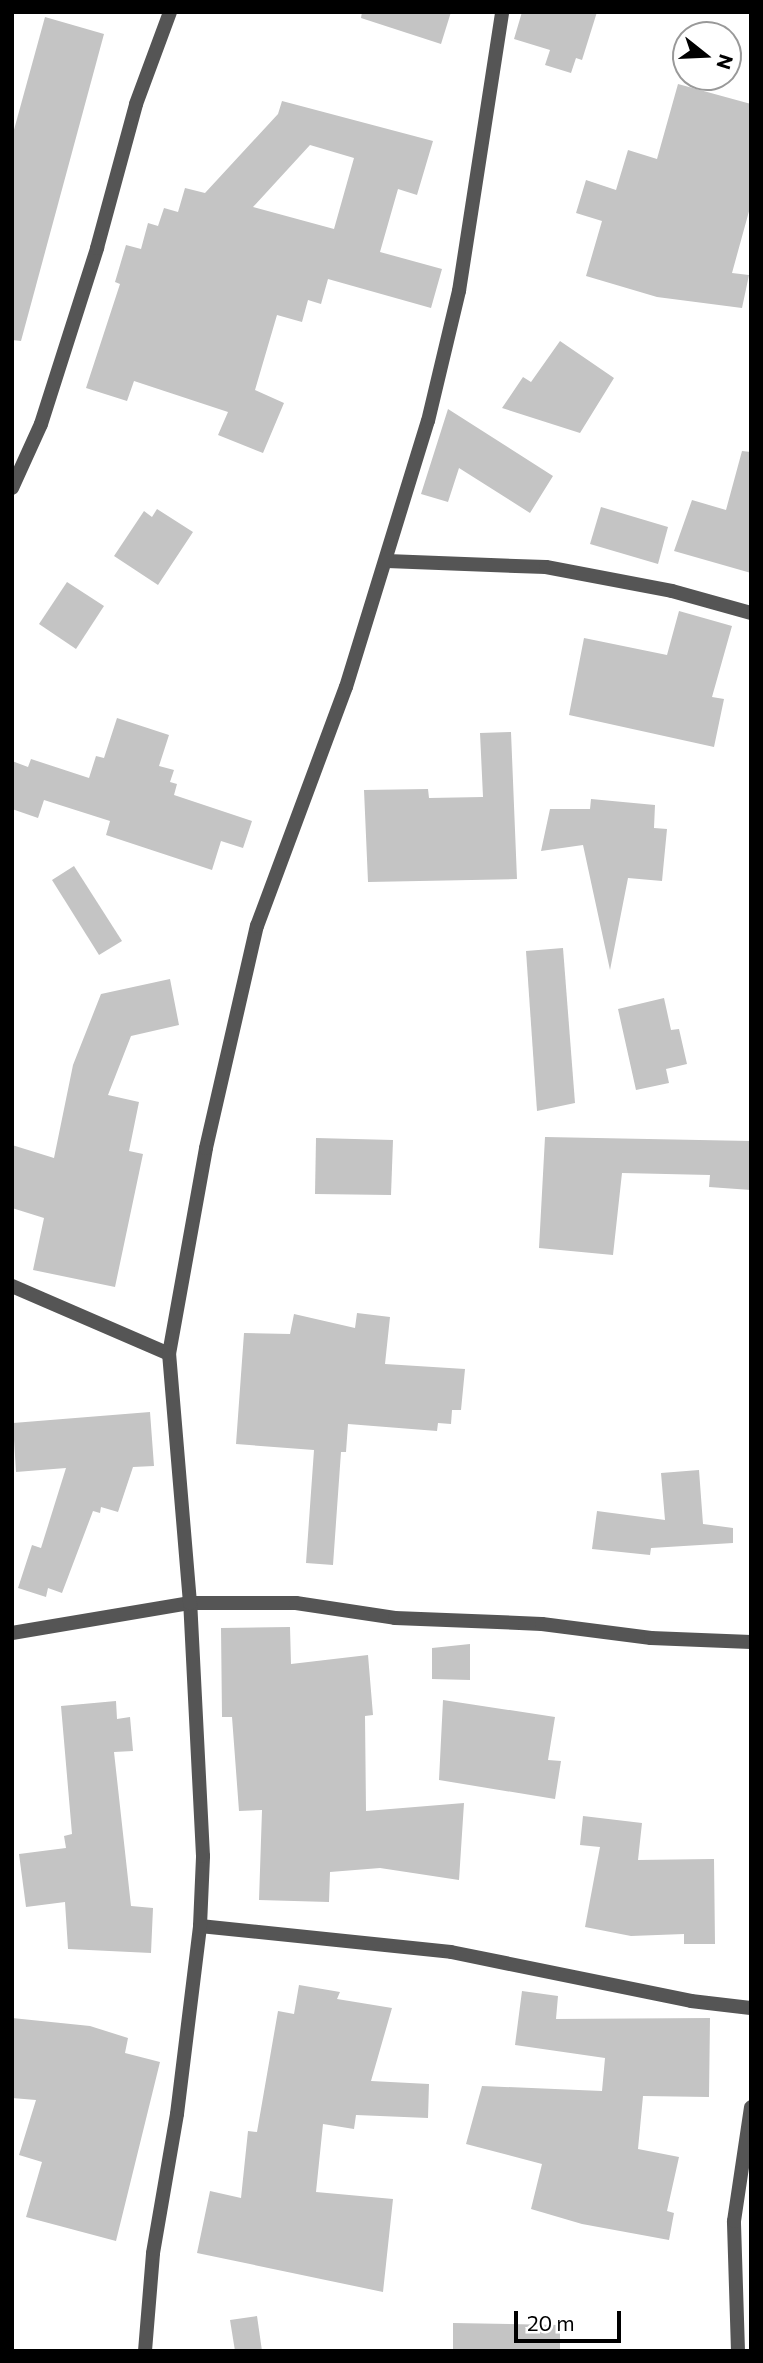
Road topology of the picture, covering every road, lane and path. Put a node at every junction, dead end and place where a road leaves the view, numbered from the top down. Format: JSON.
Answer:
{"nodes":[{"id":1,"x":170,"y":12,"type":"edge"},
{"id":2,"x":502,"y":12,"type":"edge"},
{"id":3,"x":12,"y":488,"type":"edge"},
{"id":4,"x":387,"y":561,"type":"junction"},
{"id":5,"x":751,"y":613,"type":"edge"},
{"id":6,"x":12,"y":1286,"type":"edge"},
{"id":7,"x":169,"y":1354,"type":"junction"},
{"id":8,"x":190,"y":1604,"type":"junction"},
{"id":9,"x":12,"y":1633,"type":"edge"},
{"id":10,"x":751,"y":1642,"type":"edge"},
{"id":11,"x":200,"y":1926,"type":"junction"},
{"id":12,"x":751,"y":2008,"type":"edge"},
{"id":13,"x":751,"y":2107,"type":"edge"},
{"id":14,"x":145,"y":2351,"type":"edge"},
{"id":15,"x":738,"y":2351,"type":"edge"}],
"edges":[{"from":1,"to":3,"type":"street"},
{"from":2,"to":4,"type":"street"},
{"from":4,"to":5,"type":"street"},
{"from":4,"to":7,"type":"street"},
{"from":6,"to":7,"type":"street"},
{"from":7,"to":8,"type":"street"},
{"from":8,"to":9,"type":"street"},
{"from":8,"to":10,"type":"street"},
{"from":8,"to":11,"type":"street"},
{"from":11,"to":12,"type":"street"},
{"from":11,"to":14,"type":"street"},
{"from":13,"to":15,"type":"street"}]}
